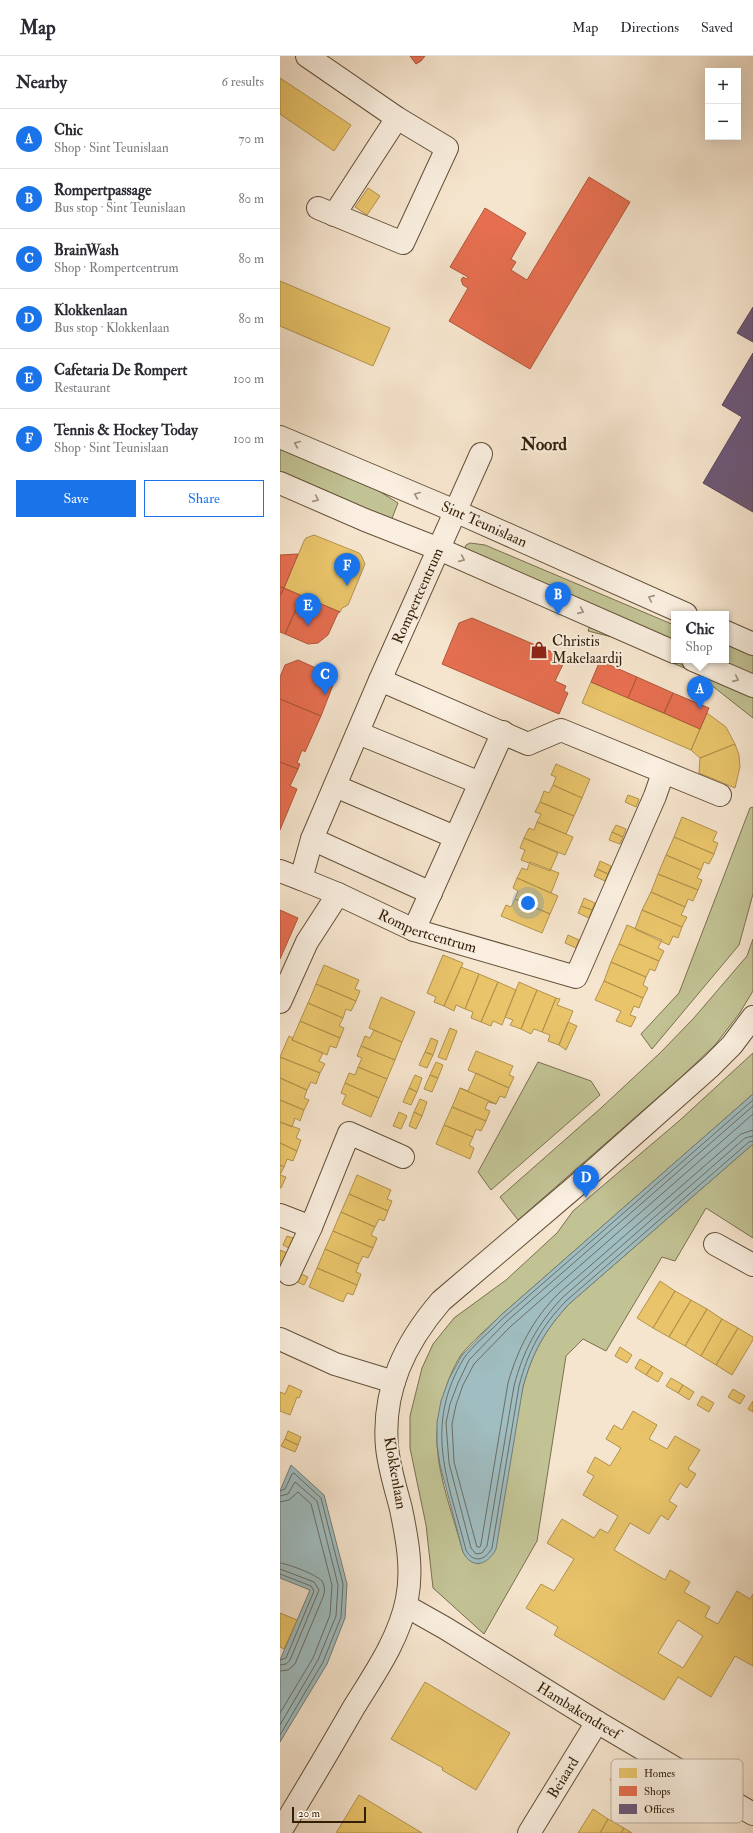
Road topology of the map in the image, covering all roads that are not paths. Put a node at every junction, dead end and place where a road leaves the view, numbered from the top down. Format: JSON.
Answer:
{"nodes":[{"id":1,"x":308,"y":56,"type":"edge"},
{"id":2,"x":397,"y":118,"type":"junction"},
{"id":3,"x":280,"y":437,"type":"edge"},
{"id":4,"x":481,"y":454,"type":"dead end"},
{"id":5,"x":280,"y":484,"type":"edge"},
{"id":6,"x":455,"y":511,"type":"junction"},
{"id":7,"x":439,"y":549,"type":"junction"},
{"id":8,"x":679,"y":611,"type":"edge"},
{"id":9,"x":729,"y":633,"type":"edge"},
{"id":10,"x":753,"y":644,"type":"edge"},
{"id":11,"x":671,"y":651,"type":"edge"},
{"id":12,"x":700,"y":663,"type":"edge"},
{"id":13,"x":380,"y":680,"type":"junction"},
{"id":14,"x":753,"y":686,"type":"edge"},
{"id":15,"x":502,"y":732,"type":"junction"},
{"id":16,"x":358,"y":733,"type":"junction"},
{"id":17,"x":663,"y":773,"type":"junction"},
{"id":18,"x":480,"y":783,"type":"junction"},
{"id":19,"x":335,"y":786,"type":"junction"},
{"id":20,"x":720,"y":795,"type":"dead end"},
{"id":21,"x":455,"y":837,"type":"junction"},
{"id":22,"x":312,"y":839,"type":"junction"},
{"id":23,"x":280,"y":871,"type":"edge"},
{"id":24,"x":301,"y":879,"type":"junction"},
{"id":25,"x":431,"y":893,"type":"junction"},
{"id":26,"x":338,"y":894,"type":"junction"},
{"id":27,"x":414,"y":930,"type":"junction"},
{"id":28,"x":280,"y":1002,"type":"edge"},
{"id":29,"x":753,"y":1017,"type":"edge"},
{"id":30,"x":403,"y":1156,"type":"dead end"},
{"id":31,"x":280,"y":1215,"type":"edge"},
{"id":32,"x":311,"y":1227,"type":"junction"},
{"id":33,"x":715,"y":1244,"type":"dead end"},
{"id":34,"x":753,"y":1266,"type":"edge"},
{"id":35,"x":289,"y":1274,"type":"dead end"},
{"id":36,"x":280,"y":1339,"type":"edge"},
{"id":37,"x":394,"y":1382,"type":"junction"},
{"id":38,"x":406,"y":1606,"type":"junction"},
{"id":39,"x":597,"y":1722,"type":"junction"},
{"id":40,"x":660,"y":1759,"type":"edge"},
{"id":41,"x":743,"y":1808,"type":"edge"},
{"id":42,"x":753,"y":1814,"type":"edge"},
{"id":43,"x":280,"y":1832,"type":"edge"},
{"id":44,"x":529,"y":1833,"type":"edge"}],
"edges":[{"from":1,"to":2,"type":"street"},
{"from":2,"to":2,"type":"street"},
{"from":6,"to":3,"type":"street","name":"Sint Teunislaan","one_way":true},
{"from":4,"to":6,"type":"street","name":"Rompertcentrum"},
{"from":5,"to":7,"type":"street","one_way":true},
{"from":6,"to":7,"type":"street","name":"Rompertcentrum"},
{"from":8,"to":6,"type":"street","name":"Sint Teunislaan","one_way":true},
{"from":7,"to":11,"type":"street","one_way":true},
{"from":7,"to":13,"type":"street","name":"Rompertcentrum"},
{"from":9,"to":10,"type":"street"},
{"from":12,"to":14,"type":"street","one_way":true},
{"from":13,"to":15,"type":"street"},
{"from":13,"to":16,"type":"street","name":"Rompertcentrum"},
{"from":15,"to":17,"type":"street"},
{"from":15,"to":18,"type":"street"},
{"from":16,"to":18,"type":"street"},
{"from":16,"to":19,"type":"street","name":"Rompertcentrum"},
{"from":17,"to":20,"type":"street"},
{"from":17,"to":27,"type":"street","name":"Rompertcentrum"},
{"from":18,"to":21,"type":"street"},
{"from":19,"to":21,"type":"street"},
{"from":19,"to":22,"type":"street","name":"Rompertcentrum"},
{"from":21,"to":25,"type":"street"},
{"from":22,"to":24,"type":"street","name":"Rompertcentrum"},
{"from":22,"to":25,"type":"street"},
{"from":23,"to":24,"type":"street"},
{"from":24,"to":26,"type":"street","name":"Rompertcentrum"},
{"from":25,"to":27,"type":"street"},
{"from":26,"to":27,"type":"street","name":"Rompertcentrum"},
{"from":26,"to":28,"type":"street"},
{"from":29,"to":37,"type":"street","name":"Klokkenlaan"},
{"from":30,"to":32,"type":"street"},
{"from":31,"to":32,"type":"street"},
{"from":32,"to":35,"type":"street"},
{"from":33,"to":34,"type":"street"},
{"from":36,"to":37,"type":"street"},
{"from":37,"to":38,"type":"street","name":"Klokkenlaan"},
{"from":38,"to":39,"type":"street","name":"Hambakendreef"},
{"from":38,"to":43,"type":"street","name":"Klokkenlaan"},
{"from":39,"to":40,"type":"street","name":"Hambakendreef"},
{"from":39,"to":44,"type":"street","name":"Beiaard"},
{"from":41,"to":42,"type":"street","name":"Hambakendreef"}]}
